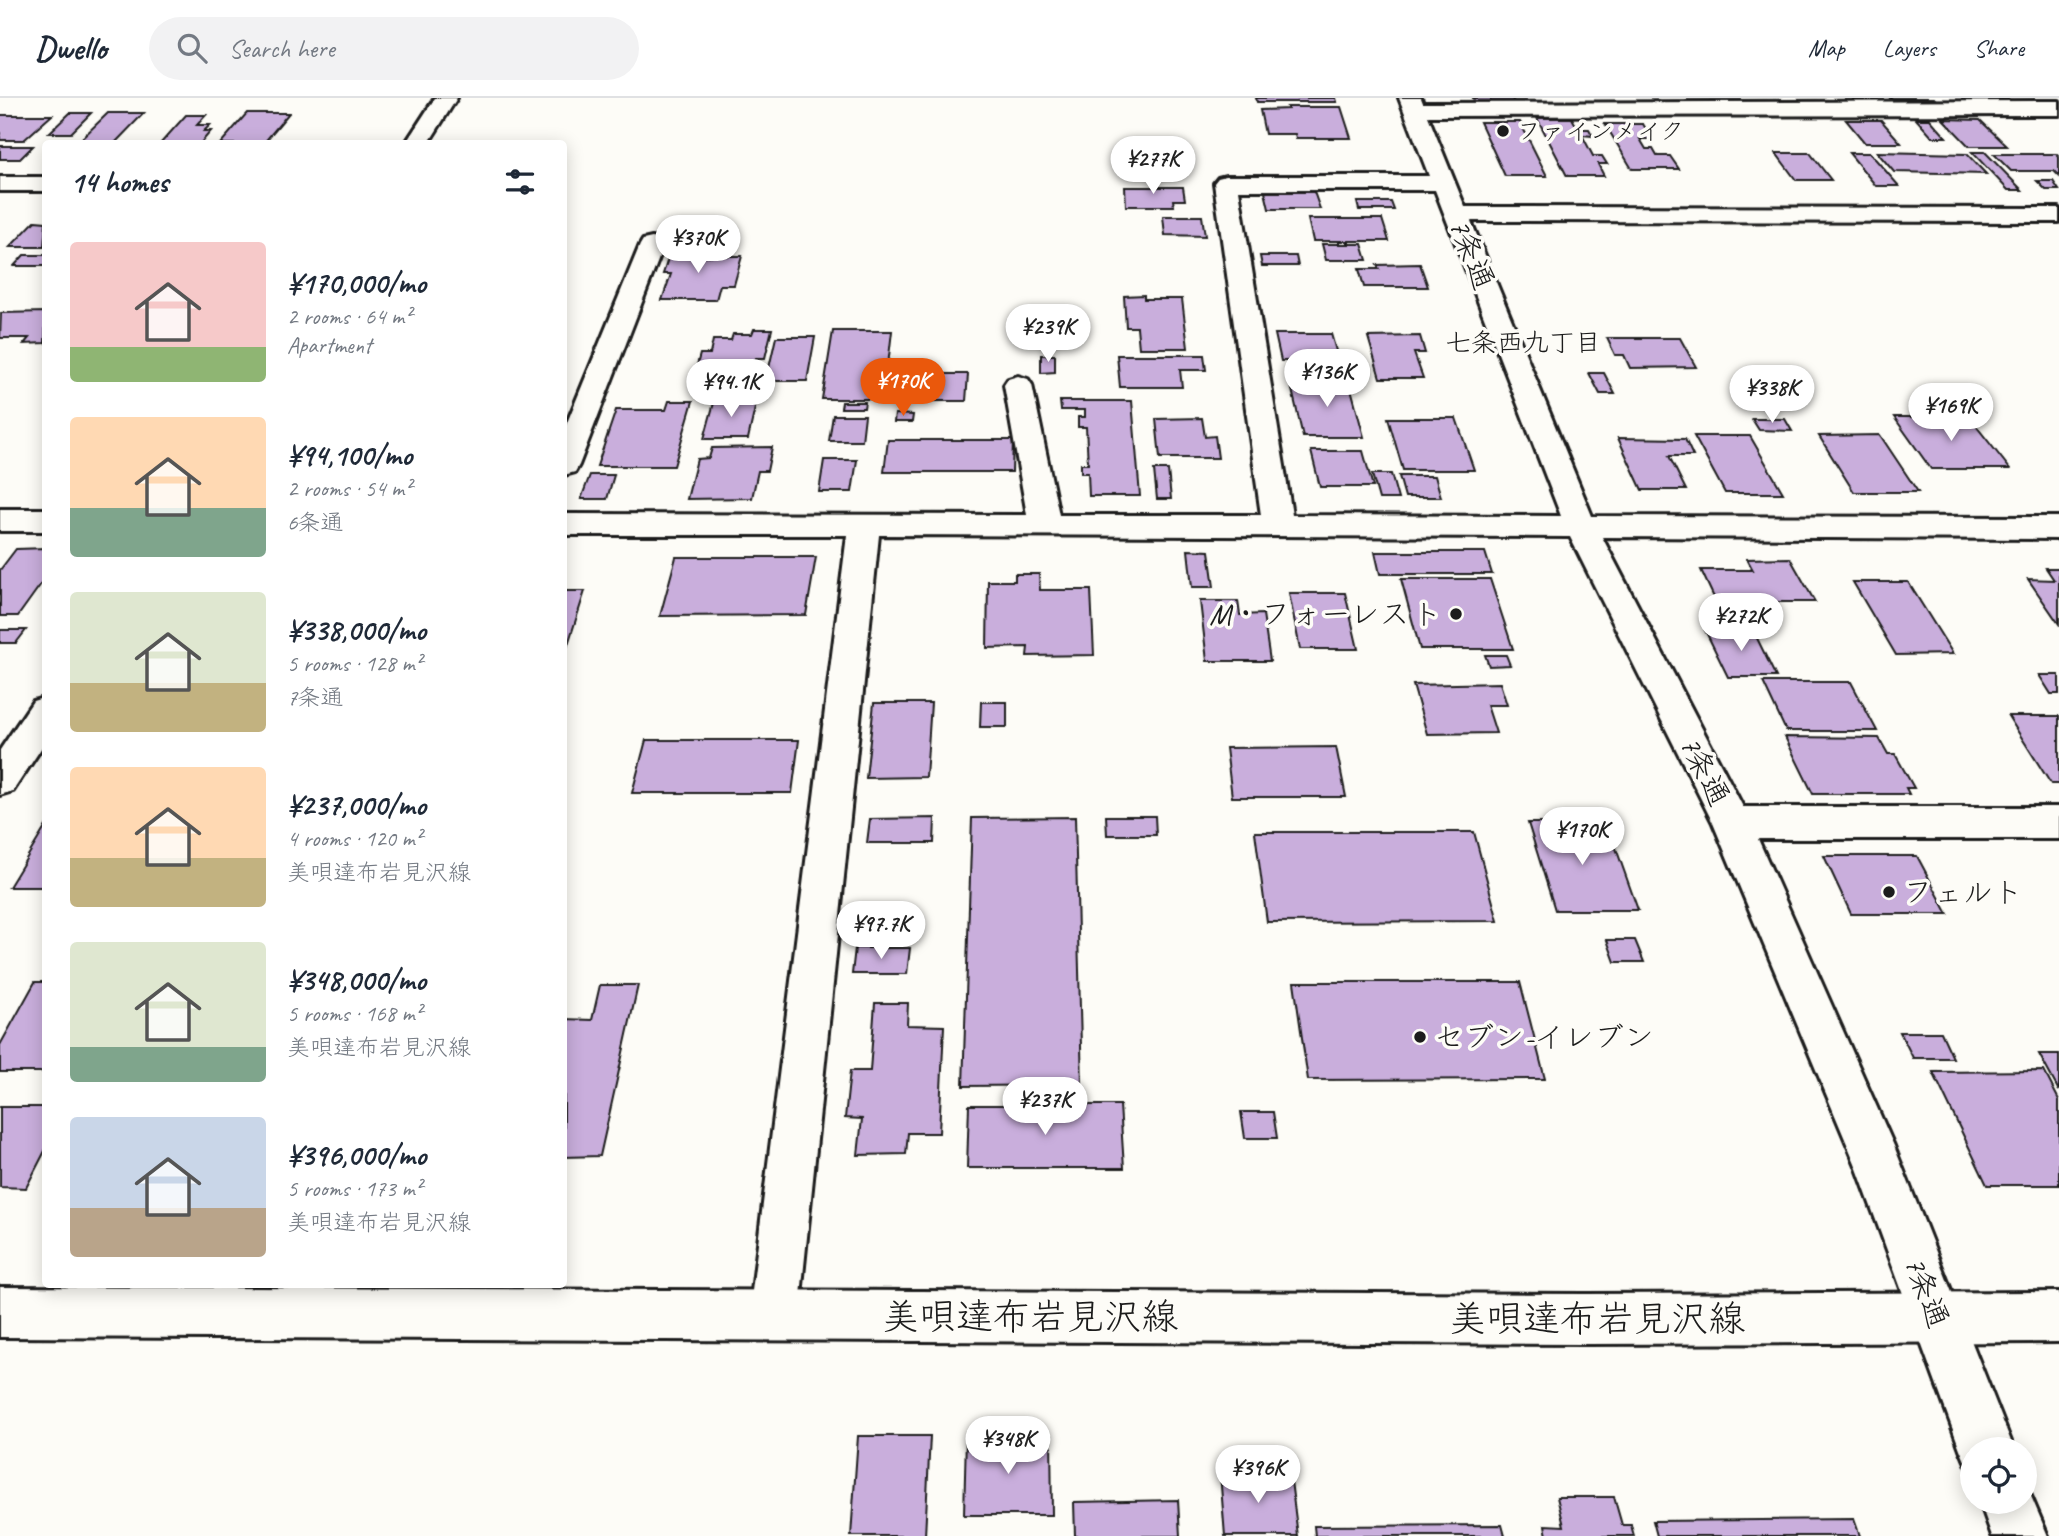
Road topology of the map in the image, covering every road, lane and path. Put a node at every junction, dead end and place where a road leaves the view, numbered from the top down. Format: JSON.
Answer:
{"nodes":[{"id":1,"x":446,"y":98,"type":"edge"},
{"id":2,"x":1413,"y":104,"type":"edge"},
{"id":3,"x":2059,"y":108,"type":"edge"},
{"id":4,"x":419,"y":140,"type":"edge"},
{"id":5,"x":0,"y":184,"type":"edge"},
{"id":6,"x":42,"y":184,"type":"edge"},
{"id":7,"x":1449,"y":199,"type":"junction"},
{"id":8,"x":2059,"y":215,"type":"edge"},
{"id":9,"x":652,"y":245,"type":"dead end"},
{"id":10,"x":1018,"y":385,"type":"dead end"},
{"id":11,"x":567,"y":458,"type":"edge"},
{"id":12,"x":0,"y":520,"type":"edge"},
{"id":13,"x":42,"y":520,"type":"edge"},
{"id":14,"x":567,"y":524,"type":"edge"},
{"id":15,"x":864,"y":525,"type":"junction"},
{"id":16,"x":1045,"y":525,"type":"junction"},
{"id":17,"x":1278,"y":525,"type":"junction"},
{"id":18,"x":1580,"y":525,"type":"junction"},
{"id":19,"x":2059,"y":528,"type":"edge"},
{"id":20,"x":42,"y":716,"type":"edge"},
{"id":21,"x":0,"y":780,"type":"edge"},
{"id":22,"x":2059,"y":822,"type":"edge"},
{"id":23,"x":1732,"y":823,"type":"junction"},
{"id":24,"x":0,"y":1312,"type":"edge"},
{"id":25,"x":774,"y":1315,"type":"junction"},
{"id":26,"x":1936,"y":1316,"type":"junction"},
{"id":27,"x":2059,"y":1317,"type":"edge"},
{"id":28,"x":1982,"y":1437,"type":"edge"},
{"id":29,"x":2012,"y":1514,"type":"edge"},
{"id":30,"x":2020,"y":1536,"type":"edge"}],
"edges":[{"from":1,"to":4,"type":"street"},
{"from":2,"to":3,"type":"street"},
{"from":2,"to":7,"type":"street","name":"7条通"},
{"from":5,"to":6,"type":"street"},
{"from":7,"to":8,"type":"street"},
{"from":7,"to":17,"type":"street"},
{"from":7,"to":18,"type":"street","name":"7条通"},
{"from":9,"to":11,"type":"street"},
{"from":10,"to":16,"type":"street"},
{"from":12,"to":13,"type":"street"},
{"from":14,"to":15,"type":"street"},
{"from":15,"to":16,"type":"street"},
{"from":15,"to":25,"type":"street"},
{"from":16,"to":17,"type":"street"},
{"from":17,"to":18,"type":"street"},
{"from":18,"to":19,"type":"street"},
{"from":18,"to":23,"type":"street","name":"7条通"},
{"from":20,"to":21,"type":"street"},
{"from":22,"to":23,"type":"street"},
{"from":23,"to":26,"type":"street","name":"7条通"},
{"from":24,"to":25,"type":"street","name":"美唄達布岩見沢線"},
{"from":25,"to":26,"type":"street","name":"美唄達布岩見沢線"},
{"from":26,"to":27,"type":"street","name":"美唄達布岩見沢線"},
{"from":26,"to":28,"type":"street","name":"7条通"},
{"from":29,"to":30,"type":"street"}]}
